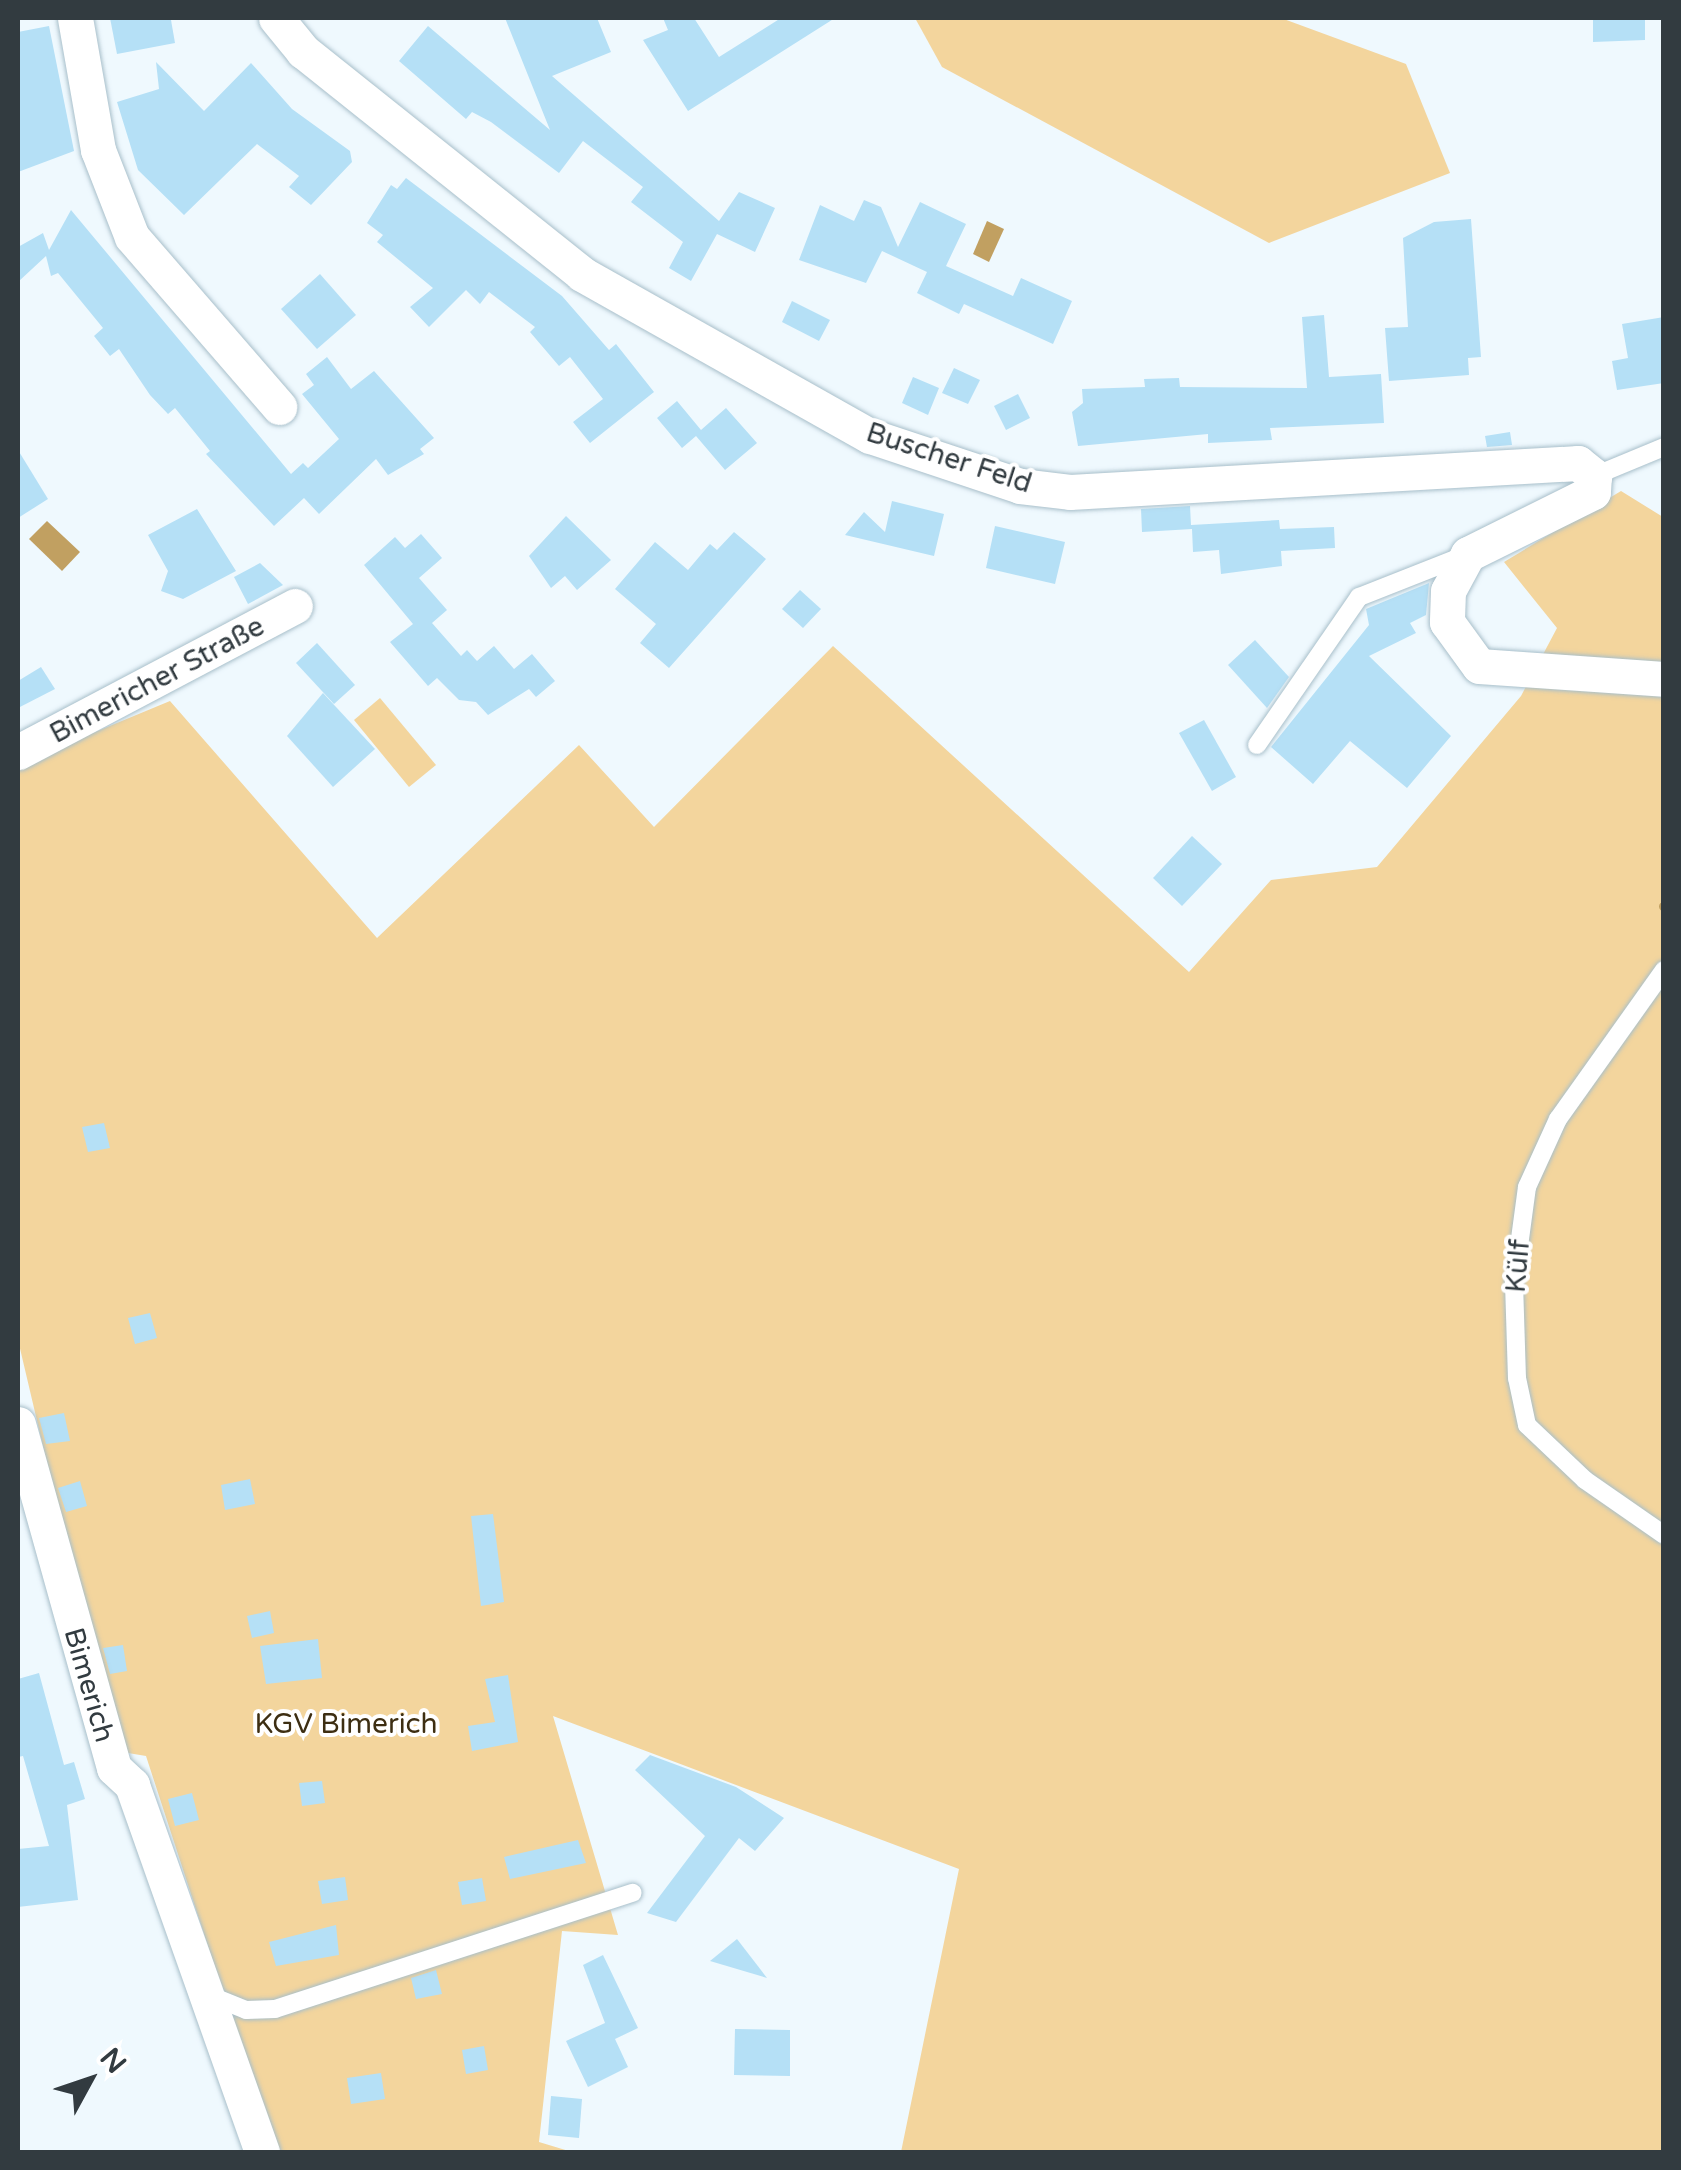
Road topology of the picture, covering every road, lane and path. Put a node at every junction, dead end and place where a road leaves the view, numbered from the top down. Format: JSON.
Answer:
{"nodes":[{"id":1,"x":75,"y":18,"type":"edge"},
{"id":2,"x":276,"y":18,"type":"edge"},
{"id":3,"x":279,"y":406,"type":"dead end"},
{"id":4,"x":1664,"y":447,"type":"edge"},
{"id":5,"x":1594,"y":476,"type":"junction"},
{"id":6,"x":1468,"y":554,"type":"junction"},
{"id":7,"x":295,"y":606,"type":"dead end"},
{"id":8,"x":1664,"y":679,"type":"edge"},
{"id":9,"x":1257,"y":745,"type":"dead end"},
{"id":10,"x":18,"y":752,"type":"edge"},
{"id":11,"x":1664,"y":970,"type":"edge"},
{"id":12,"x":18,"y":1424,"type":"edge"},
{"id":13,"x":1664,"y":1535,"type":"edge"},
{"id":14,"x":633,"y":1893,"type":"dead end"},
{"id":15,"x":204,"y":1992,"type":"junction"},
{"id":16,"x":262,"y":2152,"type":"edge"}],
"edges":[{"from":1,"to":3,"type":"street"},
{"from":2,"to":5,"type":"street","name":"Buscher Feld"},
{"from":4,"to":5,"type":"lane"},
{"from":5,"to":6,"type":"street"},
{"from":6,"to":8,"type":"street"},
{"from":6,"to":9,"type":"lane"},
{"from":7,"to":10,"type":"street","name":"Bimericher Straße"},
{"from":11,"to":13,"type":"lane","name":"Külf"},
{"from":12,"to":15,"type":"street","name":"Bimerich"},
{"from":14,"to":15,"type":"lane"},
{"from":15,"to":16,"type":"street","name":"Bimerich"}]}
